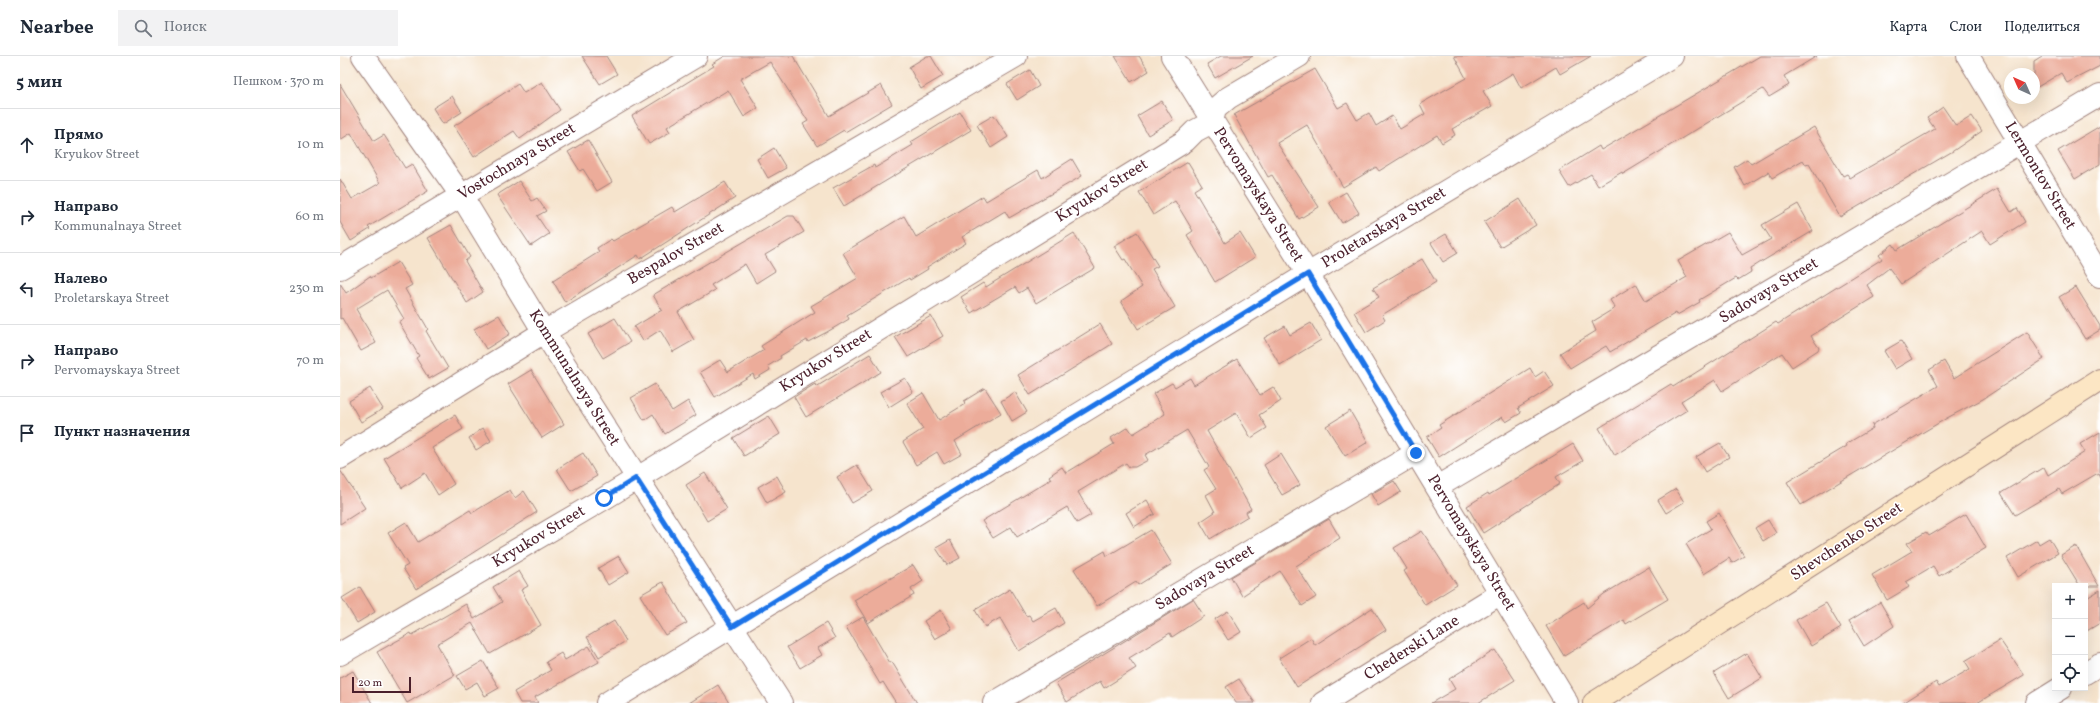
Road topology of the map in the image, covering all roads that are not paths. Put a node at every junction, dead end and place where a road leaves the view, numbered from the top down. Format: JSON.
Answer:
{"nodes":[{"id":1,"x":363,"y":56,"type":"edge"},
{"id":2,"x":696,"y":56,"type":"edge"},
{"id":3,"x":1016,"y":56,"type":"edge"},
{"id":4,"x":1172,"y":56,"type":"edge"},
{"id":5,"x":1299,"y":56,"type":"edge"},
{"id":6,"x":1672,"y":56,"type":"edge"},
{"id":7,"x":1968,"y":56,"type":"edge"},
{"id":8,"x":2100,"y":95,"type":"edge"},
{"id":9,"x":1212,"y":122,"type":"junction"},
{"id":10,"x":2020,"y":143,"type":"junction"},
{"id":11,"x":461,"y":195,"type":"junction"},
{"id":12,"x":340,"y":268,"type":"edge"},
{"id":13,"x":1308,"y":274,"type":"junction"},
{"id":14,"x":2100,"y":276,"type":"edge"},
{"id":15,"x":544,"y":332,"type":"junction"},
{"id":16,"x":2100,"y":380,"type":"edge"},
{"id":17,"x":1416,"y":453,"type":"junction"},
{"id":18,"x":340,"y":458,"type":"edge"},
{"id":19,"x":636,"y":478,"type":"junction"},
{"id":20,"x":1437,"y":487,"type":"junction"},
{"id":21,"x":1501,"y":593,"type":"junction"},
{"id":22,"x":732,"y":627,"type":"junction"},
{"id":23,"x":340,"y":654,"type":"edge"},
{"id":24,"x":2100,"y":664,"type":"edge"},
{"id":25,"x":2088,"y":671,"type":"edge"},
{"id":26,"x":2056,"y":691,"type":"edge"},
{"id":27,"x":607,"y":703,"type":"edge"},
{"id":28,"x":781,"y":703,"type":"edge"},
{"id":29,"x":994,"y":703,"type":"edge"},
{"id":30,"x":1323,"y":703,"type":"edge"},
{"id":31,"x":1568,"y":703,"type":"edge"},
{"id":32,"x":1594,"y":703,"type":"edge"},
{"id":33,"x":2037,"y":703,"type":"edge"}],
"edges":[{"from":1,"to":11,"type":"street","name":"Kommunalnaya Street"},
{"from":2,"to":11,"type":"street","name":"Vostochnaya Street"},
{"from":3,"to":15,"type":"street","name":"Bespalov Street"},
{"from":4,"to":9,"type":"street","name":"Pervomayskaya Street"},
{"from":5,"to":9,"type":"street"},
{"from":6,"to":13,"type":"street","name":"Proletarskaya Street"},
{"from":7,"to":10,"type":"street","name":"Lermontov Street"},
{"from":8,"to":10,"type":"street","name":"Sadovaya Street"},
{"from":9,"to":13,"type":"street","name":"Pervomayskaya Street"},
{"from":9,"to":19,"type":"street","name":"Kryukov Street"},
{"from":10,"to":14,"type":"street","name":"Lermontov Street"},
{"from":10,"to":20,"type":"street","name":"Sadovaya Street"},
{"from":11,"to":12,"type":"street","name":"Vostochnaya Street"},
{"from":11,"to":15,"type":"street","name":"Kommunalnaya Street"},
{"from":13,"to":17,"type":"street","name":"Pervomayskaya Street"},
{"from":13,"to":22,"type":"street","name":"Proletarskaya Street"},
{"from":15,"to":18,"type":"street","name":"Bespalov Street"},
{"from":15,"to":19,"type":"street","name":"Kommunalnaya Street"},
{"from":16,"to":32,"type":"street","name":"Shevchenko Street"},
{"from":17,"to":20,"type":"street","name":"Pervomayskaya Street"},
{"from":17,"to":29,"type":"street","name":"Sadovaya Street"},
{"from":19,"to":22,"type":"street","name":"Kommunalnaya Street"},
{"from":19,"to":23,"type":"street","name":"Kryukov Street"},
{"from":20,"to":21,"type":"street","name":"Pervomayskaya Street"},
{"from":21,"to":30,"type":"street","name":"Chederski Lane"},
{"from":21,"to":31,"type":"street","name":"Pervomayskaya Street"},
{"from":22,"to":27,"type":"street","name":"Proletarskaya Street"},
{"from":22,"to":28,"type":"street","name":"Kommunalnaya Street"},
{"from":24,"to":25,"type":"street"},
{"from":26,"to":33,"type":"street"}]}
